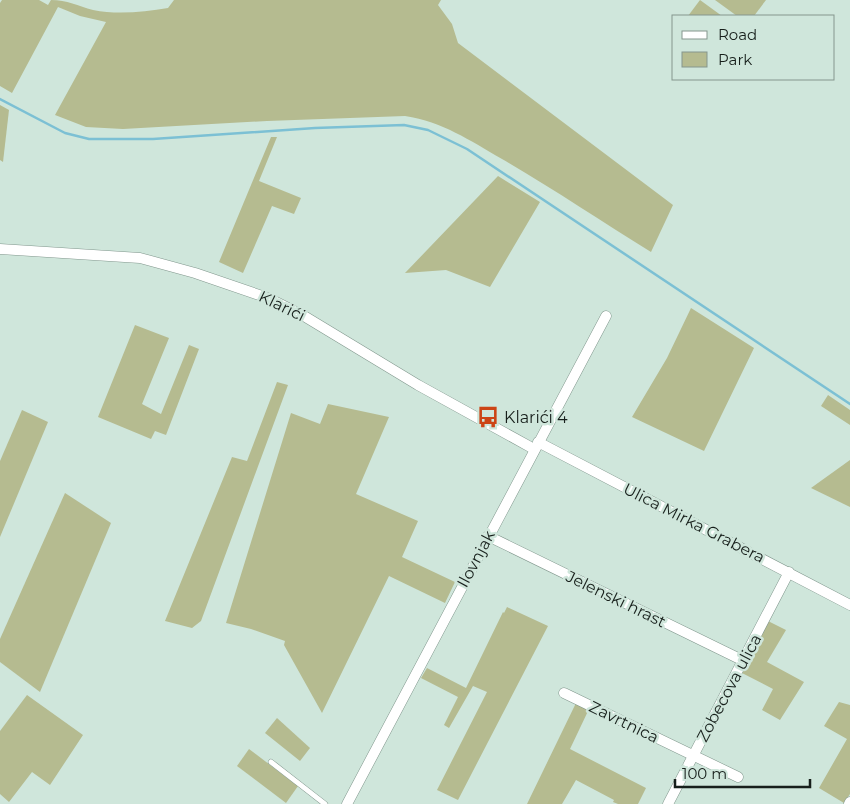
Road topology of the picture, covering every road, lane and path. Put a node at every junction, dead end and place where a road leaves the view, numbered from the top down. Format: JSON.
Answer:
{"nodes":[{"id":1,"x":0,"y":248,"type":"edge"},
{"id":2,"x":606,"y":316,"type":"dead end"},
{"id":3,"x":536,"y":445,"type":"junction"},
{"id":4,"x":488,"y":536,"type":"junction"},
{"id":5,"x":789,"y":572,"type":"junction"},
{"id":6,"x":850,"y":605,"type":"edge"},
{"id":7,"x":744,"y":661,"type":"junction"},
{"id":8,"x":564,"y":693,"type":"dead end"},
{"id":9,"x":694,"y":756,"type":"junction"},
{"id":10,"x":271,"y":762,"type":"dead end"},
{"id":11,"x":738,"y":777,"type":"dead end"},
{"id":12,"x":325,"y":804,"type":"edge"},
{"id":13,"x":347,"y":804,"type":"edge"},
{"id":14,"x":668,"y":804,"type":"edge"}],
"edges":[{"from":1,"to":3,"type":"street","name":"Klarići"},
{"from":2,"to":3,"type":"street","name":"Ilovnjak"},
{"from":3,"to":4,"type":"street","name":"Ilovnjak"},
{"from":3,"to":5,"type":"street","name":"Ulica Mirka Grabera"},
{"from":4,"to":7,"type":"street","name":"Jelenski hrast"},
{"from":4,"to":13,"type":"street","name":"Ilovnjak"},
{"from":5,"to":6,"type":"street","name":"Ulica Mirka Grabera"},
{"from":5,"to":7,"type":"street","name":"Zobecova ulica"},
{"from":7,"to":9,"type":"street","name":"Zobecova ulica"},
{"from":8,"to":9,"type":"street","name":"Zavrtnica"},
{"from":9,"to":11,"type":"street","name":"Zavrtnica"},
{"from":9,"to":14,"type":"street","name":"Zobecova ulica"},
{"from":10,"to":12,"type":"lane"}]}
